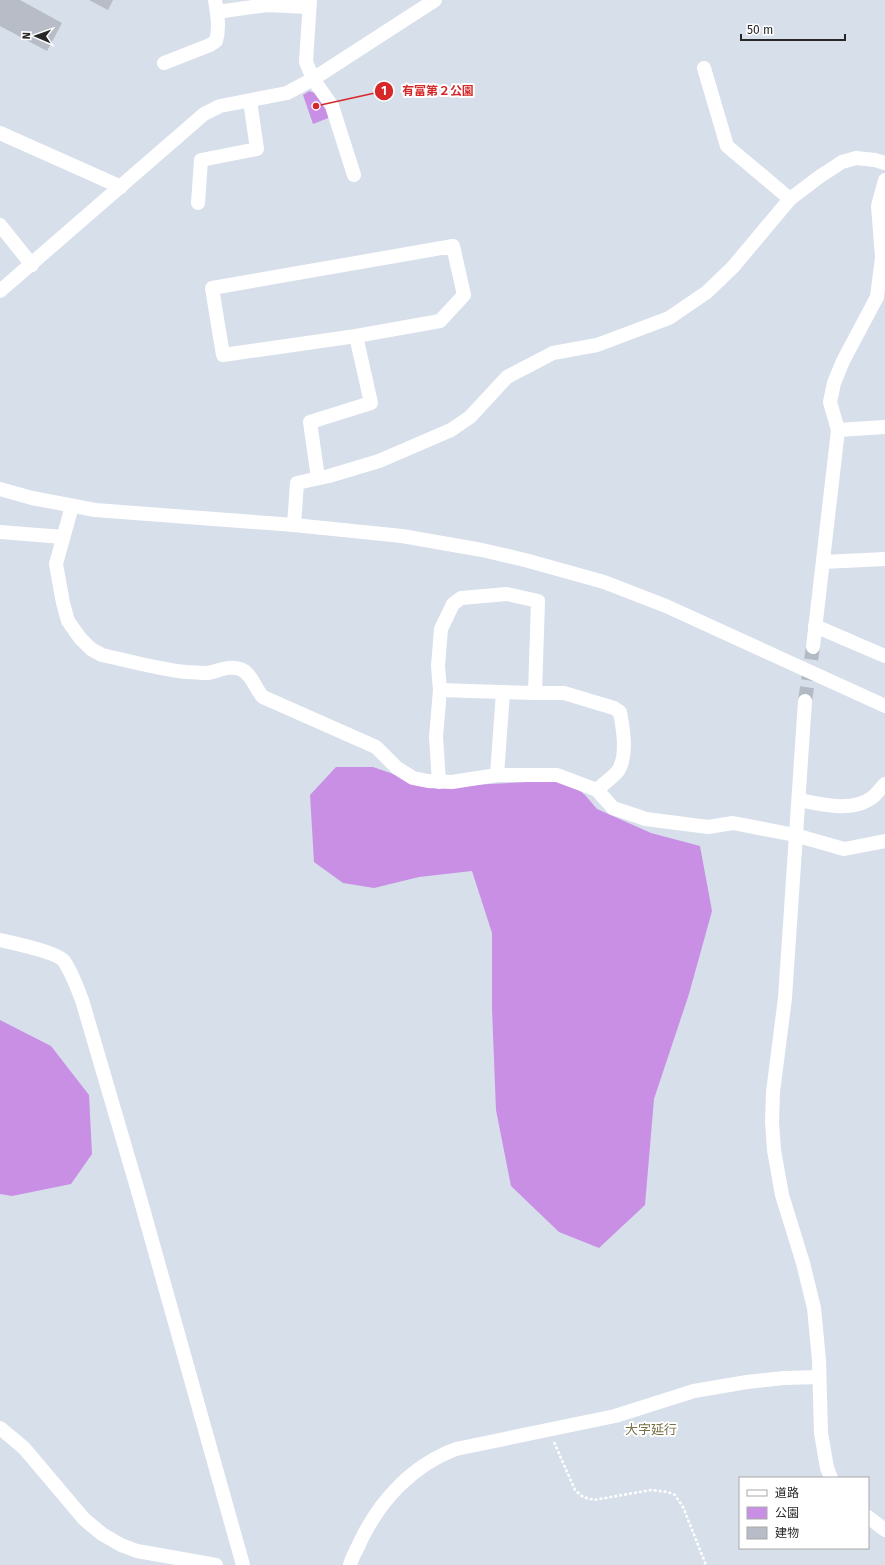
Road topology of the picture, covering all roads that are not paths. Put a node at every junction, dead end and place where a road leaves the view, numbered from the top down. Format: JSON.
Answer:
{"nodes":[{"id":1,"x":435,"y":0,"type":"edge"},
{"id":2,"x":309,"y":3,"type":"edge"},
{"id":3,"x":216,"y":6,"type":"edge"},
{"id":4,"x":164,"y":63,"type":"dead end"},
{"id":5,"x":704,"y":68,"type":"dead end"},
{"id":6,"x":313,"y":79,"type":"junction"},
{"id":7,"x":250,"y":100,"type":"junction"},
{"id":8,"x":0,"y":133,"type":"edge"},
{"id":9,"x":885,"y":163,"type":"edge"},
{"id":10,"x":354,"y":175,"type":"dead end"},
{"id":11,"x":885,"y":180,"type":"edge"},
{"id":12,"x":121,"y":186,"type":"junction"},
{"id":13,"x":790,"y":199,"type":"junction"},
{"id":14,"x":198,"y":202,"type":"dead end"},
{"id":15,"x":0,"y":225,"type":"edge"},
{"id":16,"x":32,"y":265,"type":"junction"},
{"id":17,"x":0,"y":291,"type":"edge"},
{"id":18,"x":881,"y":300,"type":"edge"},
{"id":19,"x":356,"y":336,"type":"junction"},
{"id":20,"x":885,"y":427,"type":"edge"},
{"id":21,"x":838,"y":430,"type":"junction"},
{"id":22,"x":318,"y":478,"type":"junction"},
{"id":23,"x":0,"y":489,"type":"edge"},
{"id":24,"x":72,"y":506,"type":"junction"},
{"id":25,"x":294,"y":525,"type":"junction"},
{"id":26,"x":0,"y":532,"type":"edge"},
{"id":27,"x":63,"y":537,"type":"junction"},
{"id":28,"x":885,"y":559,"type":"edge"},
{"id":29,"x":823,"y":562,"type":"junction"},
{"id":30,"x":815,"y":626,"type":"junction"},
{"id":31,"x":813,"y":647,"type":"tunnel mouth"},
{"id":32,"x":885,"y":656,"type":"edge"},
{"id":33,"x":440,"y":690,"type":"junction"},
{"id":34,"x":503,"y":692,"type":"junction"},
{"id":35,"x":535,"y":693,"type":"junction"},
{"id":36,"x":805,"y":701,"type":"tunnel mouth"},
{"id":37,"x":885,"y":706,"type":"edge"},
{"id":38,"x":497,"y":775,"type":"junction"},
{"id":39,"x":439,"y":782,"type":"junction"},
{"id":40,"x":885,"y":784,"type":"edge"},
{"id":41,"x":597,"y":790,"type":"junction"},
{"id":42,"x":799,"y":800,"type":"junction"},
{"id":43,"x":795,"y":835,"type":"junction"},
{"id":44,"x":885,"y":841,"type":"edge"},
{"id":45,"x":0,"y":940,"type":"edge"},
{"id":46,"x":819,"y":1376,"type":"junction"},
{"id":47,"x":0,"y":1428,"type":"edge"},
{"id":48,"x":830,"y":1477,"type":"edge"},
{"id":49,"x":869,"y":1518,"type":"edge"},
{"id":50,"x":885,"y":1530,"type":"edge"},
{"id":51,"x":216,"y":1565,"type":"edge"},
{"id":52,"x":243,"y":1565,"type":"edge"},
{"id":53,"x":350,"y":1565,"type":"edge"}],
"edges":[{"from":1,"to":6,"type":"street"},
{"from":2,"to":3,"type":"street"},
{"from":2,"to":6,"type":"street"},
{"from":3,"to":4,"type":"street"},
{"from":5,"to":13,"type":"street"},
{"from":6,"to":7,"type":"street"},
{"from":6,"to":10,"type":"street"},
{"from":7,"to":12,"type":"street"},
{"from":7,"to":14,"type":"street"},
{"from":8,"to":12,"type":"street"},
{"from":9,"to":13,"type":"street"},
{"from":11,"to":18,"type":"street"},
{"from":12,"to":16,"type":"street"},
{"from":13,"to":22,"type":"street"},
{"from":15,"to":16,"type":"street"},
{"from":16,"to":17,"type":"street"},
{"from":18,"to":21,"type":"street"},
{"from":19,"to":19,"type":"street"},
{"from":19,"to":22,"type":"street"},
{"from":20,"to":21,"type":"street"},
{"from":21,"to":29,"type":"street"},
{"from":22,"to":25,"type":"street"},
{"from":23,"to":24,"type":"street"},
{"from":24,"to":25,"type":"street"},
{"from":24,"to":27,"type":"street"},
{"from":25,"to":37,"type":"street"},
{"from":26,"to":27,"type":"street"},
{"from":27,"to":39,"type":"street"},
{"from":28,"to":29,"type":"street"},
{"from":29,"to":30,"type":"street"},
{"from":30,"to":31,"type":"street"},
{"from":30,"to":32,"type":"street"},
{"from":33,"to":34,"type":"street"},
{"from":33,"to":35,"type":"street"},
{"from":33,"to":39,"type":"street"},
{"from":34,"to":35,"type":"street"},
{"from":34,"to":38,"type":"street"},
{"from":35,"to":41,"type":"street"},
{"from":36,"to":42,"type":"street"},
{"from":38,"to":39,"type":"street"},
{"from":38,"to":41,"type":"street"},
{"from":40,"to":42,"type":"street"},
{"from":41,"to":43,"type":"street"},
{"from":42,"to":43,"type":"street"},
{"from":43,"to":44,"type":"street"},
{"from":43,"to":46,"type":"street"},
{"from":45,"to":52,"type":"street"},
{"from":46,"to":48,"type":"street"},
{"from":46,"to":53,"type":"street"},
{"from":47,"to":51,"type":"street"},
{"from":49,"to":50,"type":"street"}]}
